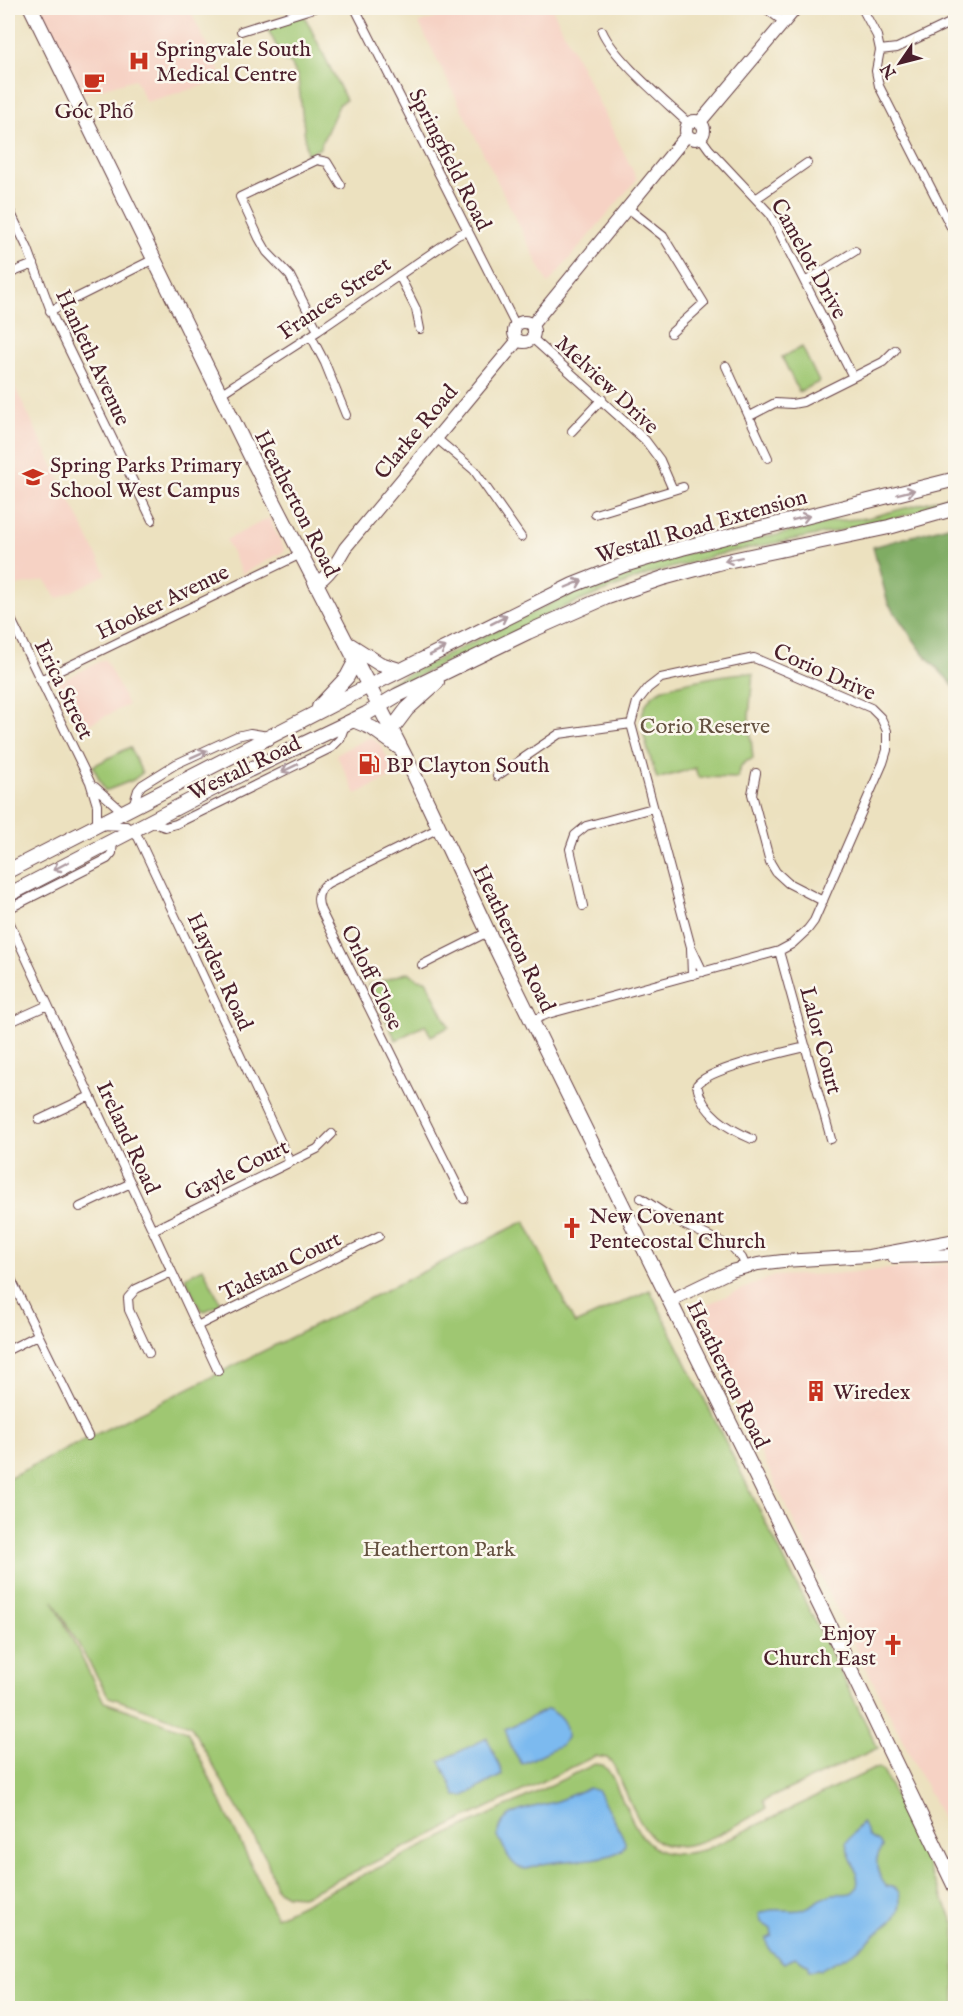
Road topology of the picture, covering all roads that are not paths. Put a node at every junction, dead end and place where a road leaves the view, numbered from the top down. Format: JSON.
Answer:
{"nodes":[{"id":1,"x":32,"y":8,"type":"edge"},
{"id":2,"x":314,"y":8,"type":"edge"},
{"id":3,"x":355,"y":8,"type":"edge"},
{"id":4,"x":765,"y":8,"type":"edge"},
{"id":5,"x":796,"y":8,"type":"edge"},
{"id":6,"x":862,"y":8,"type":"edge"},
{"id":7,"x":956,"y":20,"type":"edge"},
{"id":8,"x":784,"y":22,"type":"junction"},
{"id":9,"x":241,"y":31,"type":"dead end"},
{"id":10,"x":603,"y":31,"type":"dead end"},
{"id":11,"x":880,"y":50,"type":"junction"},
{"id":12,"x":692,"y":127,"type":"junction"},
{"id":13,"x":701,"y":138,"type":"joint"},
{"id":14,"x":807,"y":163,"type":"dead end"},
{"id":15,"x":341,"y":185,"type":"dead end"},
{"id":16,"x":757,"y":198,"type":"junction"},
{"id":17,"x":8,"y":207,"type":"edge"},
{"id":18,"x":628,"y":208,"type":"junction"},
{"id":19,"x":467,"y":231,"type":"junction"},
{"id":20,"x":956,"y":237,"type":"edge"},
{"id":21,"x":855,"y":251,"type":"dead end"},
{"id":22,"x":154,"y":259,"type":"junction"},
{"id":23,"x":34,"y":264,"type":"junction"},
{"id":24,"x":8,"y":274,"type":"edge"},
{"id":25,"x":399,"y":275,"type":"junction"},
{"id":26,"x":805,"y":282,"type":"junction"},
{"id":27,"x":50,"y":311,"type":"junction"},
{"id":28,"x":516,"y":326,"type":"junction"},
{"id":29,"x":420,"y":329,"type":"dead end"},
{"id":30,"x":532,"y":332,"type":"junction"},
{"id":31,"x":671,"y":333,"type":"dead end"},
{"id":32,"x":314,"y":334,"type":"junction"},
{"id":33,"x":518,"y":340,"type":"junction"},
{"id":34,"x":895,"y":350,"type":"dead end"},
{"id":35,"x":726,"y":366,"type":"dead end"},
{"id":36,"x":853,"y":376,"type":"junction"},
{"id":37,"x":220,"y":394,"type":"junction"},
{"id":38,"x":602,"y":399,"type":"junction"},
{"id":39,"x":346,"y":415,"type":"dead end"},
{"id":40,"x":750,"y":416,"type":"junction"},
{"id":41,"x":572,"y":431,"type":"dead end"},
{"id":42,"x":436,"y":438,"type":"junction"},
{"id":43,"x":768,"y":458,"type":"dead end"},
{"id":44,"x":956,"y":479,"type":"edge"},
{"id":45,"x":683,"y":487,"type":"dead end"},
{"id":46,"x":673,"y":490,"type":"junction"},
{"id":47,"x":956,"y":508,"type":"edge"},
{"id":48,"x":595,"y":514,"type":"dead end"},
{"id":49,"x":152,"y":520,"type":"dead end"},
{"id":50,"x":521,"y":537,"type":"dead end"},
{"id":51,"x":301,"y":554,"type":"junction"},
{"id":52,"x":313,"y":579,"type":"junction"},
{"id":53,"x":8,"y":613,"type":"edge"},
{"id":54,"x":348,"y":644,"type":"junction"},
{"id":55,"x":357,"y":660,"type":"junction"},
{"id":56,"x":399,"y":670,"type":"junction"},
{"id":57,"x":450,"y":670,"type":"junction"},
{"id":58,"x":40,"y":680,"type":"junction"},
{"id":59,"x":369,"y":685,"type":"junction"},
{"id":60,"x":381,"y":706,"type":"junction"},
{"id":61,"x":311,"y":715,"type":"junction"},
{"id":62,"x":349,"y":722,"type":"junction"},
{"id":63,"x":631,"y":724,"type":"junction"},
{"id":64,"x":392,"y":729,"type":"junction"},
{"id":65,"x":402,"y":750,"type":"junction"},
{"id":66,"x":756,"y":773,"type":"dead end"},
{"id":67,"x":497,"y":776,"type":"dead end"},
{"id":68,"x":90,"y":782,"type":"junction"},
{"id":69,"x":653,"y":808,"type":"junction"},
{"id":70,"x":127,"y":809,"type":"junction"},
{"id":71,"x":97,"y":825,"type":"junction"},
{"id":72,"x":439,"y":828,"type":"junction"},
{"id":73,"x":133,"y":830,"type":"junction"},
{"id":74,"x":113,"y":840,"type":"junction"},
{"id":75,"x":8,"y":871,"type":"edge"},
{"id":76,"x":8,"y":895,"type":"edge"},
{"id":77,"x":823,"y":901,"type":"junction"},
{"id":78,"x":583,"y":906,"type":"dead end"},
{"id":79,"x":8,"y":909,"type":"edge"},
{"id":80,"x":8,"y":919,"type":"edge"},
{"id":81,"x":488,"y":932,"type":"junction"},
{"id":82,"x":691,"y":947,"type":"junction"},
{"id":83,"x":779,"y":951,"type":"junction"},
{"id":84,"x":422,"y":965,"type":"dead end"},
{"id":85,"x":703,"y":972,"type":"junction"},
{"id":86,"x":692,"y":975,"type":"junction"},
{"id":87,"x":48,"y":1005,"type":"junction"},
{"id":88,"x":531,"y":1021,"type":"junction"},
{"id":89,"x":8,"y":1023,"type":"edge"},
{"id":90,"x":806,"y":1047,"type":"junction"},
{"id":91,"x":90,"y":1096,"type":"junction"},
{"id":92,"x":39,"y":1120,"type":"dead end"},
{"id":93,"x":332,"y":1134,"type":"dead end"},
{"id":94,"x":752,"y":1139,"type":"dead end"},
{"id":95,"x":831,"y":1139,"type":"dead end"},
{"id":96,"x":290,"y":1162,"type":"junction"},
{"id":97,"x":131,"y":1183,"type":"junction"},
{"id":98,"x":641,"y":1198,"type":"dead end"},
{"id":99,"x":464,"y":1199,"type":"dead end"},
{"id":100,"x":80,"y":1207,"type":"dead end"},
{"id":101,"x":153,"y":1230,"type":"junction"},
{"id":102,"x":380,"y":1236,"type":"dead end"},
{"id":103,"x":956,"y":1240,"type":"edge"},
{"id":104,"x":956,"y":1255,"type":"edge"},
{"id":105,"x":869,"y":1256,"type":"junction"},
{"id":106,"x":746,"y":1267,"type":"junction"},
{"id":107,"x":172,"y":1272,"type":"junction"},
{"id":108,"x":8,"y":1274,"type":"edge"},
{"id":109,"x":669,"y":1301,"type":"junction"},
{"id":110,"x":197,"y":1326,"type":"junction"},
{"id":111,"x":38,"y":1335,"type":"junction"},
{"id":112,"x":8,"y":1350,"type":"edge"},
{"id":113,"x":149,"y":1353,"type":"dead end"},
{"id":114,"x":218,"y":1371,"type":"dead end"},
{"id":115,"x":88,"y":1436,"type":"dead end"},
{"id":116,"x":956,"y":1889,"type":"edge"}],
"edges":[{"from":1,"to":22,"type":"main road","name":"Heatherton Road"},
{"from":2,"to":9,"type":"street"},
{"from":3,"to":19,"type":"street","name":"Springfield Road"},
{"from":4,"to":8,"type":"street"},
{"from":5,"to":8,"type":"main road"},
{"from":6,"to":11,"type":"street"},
{"from":7,"to":11,"type":"street"},
{"from":8,"to":12,"type":"main road"},
{"from":10,"to":12,"type":"street"},
{"from":11,"to":20,"type":"street"},
{"from":12,"to":13,"type":"main road"},
{"from":12,"to":18,"type":"main road"},
{"from":13,"to":16,"type":"street","name":"Camelot Drive"},
{"from":14,"to":16,"type":"street"},
{"from":15,"to":32,"type":"street"},
{"from":16,"to":26,"type":"street","name":"Camelot Drive"},
{"from":17,"to":23,"type":"street","name":"Hanleth Avenue"},
{"from":18,"to":30,"type":"main road"},
{"from":18,"to":31,"type":"street"},
{"from":19,"to":25,"type":"street","name":"Frances Street"},
{"from":19,"to":28,"type":"street","name":"Springfield Road"},
{"from":21,"to":26,"type":"street"},
{"from":22,"to":27,"type":"street"},
{"from":22,"to":37,"type":"main road","name":"Heatherton Road"},
{"from":23,"to":24,"type":"street"},
{"from":23,"to":27,"type":"street","name":"Hanleth Avenue"},
{"from":25,"to":29,"type":"street"},
{"from":25,"to":32,"type":"street","name":"Frances Street"},
{"from":26,"to":36,"type":"street","name":"Camelot Drive"},
{"from":27,"to":49,"type":"street","name":"Hanleth Avenue"},
{"from":28,"to":30,"type":"main road"},
{"from":28,"to":33,"type":"main road"},
{"from":30,"to":33,"type":"main road"},
{"from":30,"to":38,"type":"street","name":"Melview Drive"},
{"from":32,"to":37,"type":"street","name":"Frances Street"},
{"from":32,"to":39,"type":"street"},
{"from":33,"to":42,"type":"main road","name":"Clarke Road"},
{"from":34,"to":36,"type":"street"},
{"from":35,"to":40,"type":"street"},
{"from":36,"to":40,"type":"street"},
{"from":37,"to":51,"type":"main road","name":"Heatherton Road"},
{"from":38,"to":41,"type":"street"},
{"from":38,"to":46,"type":"street","name":"Melview Drive"},
{"from":40,"to":43,"type":"street"},
{"from":42,"to":50,"type":"street"},
{"from":42,"to":52,"type":"main road","name":"Clarke Road"},
{"from":56,"to":44,"type":"main road","name":"Westall Road Extension","one_way":true},
{"from":45,"to":46,"type":"street"},
{"from":46,"to":48,"type":"street"},
{"from":47,"to":57,"type":"main road","name":"Westall Road Extension","one_way":true},
{"from":51,"to":52,"type":"main road","name":"Heatherton Road"},
{"from":51,"to":58,"type":"street","name":"Hooker Avenue"},
{"from":52,"to":54,"type":"main road","name":"Heatherton Road"},
{"from":53,"to":58,"type":"street","name":"Erica Street"},
{"from":54,"to":55,"type":"main road","name":"Heatherton Road"},
{"from":54,"to":56,"type":"main road"},
{"from":55,"to":59,"type":"main road","name":"Heatherton Road"},
{"from":55,"to":61,"type":"main road"},
{"from":56,"to":59,"type":"main road","name":"Westall Road Extension"},
{"from":57,"to":60,"type":"main road","name":"Westall Road Extension"},
{"from":57,"to":64,"type":"main road"},
{"from":58,"to":68,"type":"street","name":"Erica Street"},
{"from":59,"to":60,"type":"main road","name":"Heatherton Road"},
{"from":59,"to":61,"type":"main road","name":"Westall Road"},
{"from":60,"to":62,"type":"main road","name":"Westall Road"},
{"from":60,"to":64,"type":"main road","name":"Heatherton Road"},
{"from":70,"to":61,"type":"main road","name":"Westall Road","one_way":true},
{"from":62,"to":65,"type":"main road"},
{"from":62,"to":73,"type":"main road","name":"Westall Road","one_way":true},
{"from":63,"to":67,"type":"street"},
{"from":63,"to":69,"type":"street"},
{"from":63,"to":77,"type":"street","name":"Corio Drive"},
{"from":64,"to":65,"type":"main road","name":"Heatherton Road"},
{"from":65,"to":72,"type":"main road","name":"Heatherton Road"},
{"from":66,"to":77,"type":"street"},
{"from":68,"to":70,"type":"street","name":"Erica Street"},
{"from":68,"to":71,"type":"street","name":"Erica Street"},
{"from":69,"to":78,"type":"street"},
{"from":69,"to":82,"type":"street"},
{"from":70,"to":71,"type":"main road","name":"Westall Road"},
{"from":71,"to":73,"type":"street"},
{"from":71,"to":75,"type":"main road","name":"Westall Road"},
{"from":72,"to":81,"type":"main road","name":"Heatherton Road"},
{"from":72,"to":99,"type":"street","name":"Orloff Close"},
{"from":73,"to":74,"type":"main road","name":"Westall Road"},
{"from":73,"to":96,"type":"street","name":"Hayden Road"},
{"from":74,"to":76,"type":"main road","name":"Westall Road","one_way":true},
{"from":74,"to":79,"type":"street"},
{"from":77,"to":83,"type":"street","name":"Corio Drive"},
{"from":80,"to":87,"type":"street","name":"Ireland Road"},
{"from":81,"to":84,"type":"street"},
{"from":81,"to":88,"type":"main road","name":"Heatherton Road"},
{"from":82,"to":85,"type":"street"},
{"from":82,"to":86,"type":"street"},
{"from":83,"to":85,"type":"street","name":"Corio Drive"},
{"from":83,"to":90,"type":"street","name":"Lalor Court"},
{"from":85,"to":86,"type":"street","name":"Corio Drive"},
{"from":86,"to":88,"type":"street","name":"Corio Drive"},
{"from":87,"to":89,"type":"street"},
{"from":87,"to":91,"type":"street","name":"Ireland Road"},
{"from":88,"to":109,"type":"main road","name":"Heatherton Road"},
{"from":90,"to":94,"type":"street"},
{"from":90,"to":95,"type":"street","name":"Lalor Court"},
{"from":91,"to":92,"type":"street"},
{"from":91,"to":97,"type":"street","name":"Ireland Road"},
{"from":93,"to":96,"type":"street","name":"Gayle Court"},
{"from":96,"to":101,"type":"street","name":"Gayle Court"},
{"from":97,"to":100,"type":"street"},
{"from":97,"to":101,"type":"street","name":"Ireland Road"},
{"from":98,"to":106,"type":"street"},
{"from":101,"to":107,"type":"street","name":"Ireland Road"},
{"from":102,"to":110,"type":"street","name":"Tadstan Court"},
{"from":103,"to":105,"type":"main road"},
{"from":104,"to":105,"type":"main road"},
{"from":105,"to":106,"type":"main road"},
{"from":106,"to":109,"type":"main road"},
{"from":107,"to":110,"type":"street","name":"Ireland Road"},
{"from":107,"to":113,"type":"street"},
{"from":108,"to":111,"type":"street"},
{"from":109,"to":116,"type":"main road","name":"Heatherton Road"},
{"from":110,"to":114,"type":"street","name":"Ireland Road"},
{"from":111,"to":112,"type":"street"},
{"from":111,"to":115,"type":"street"}]}
